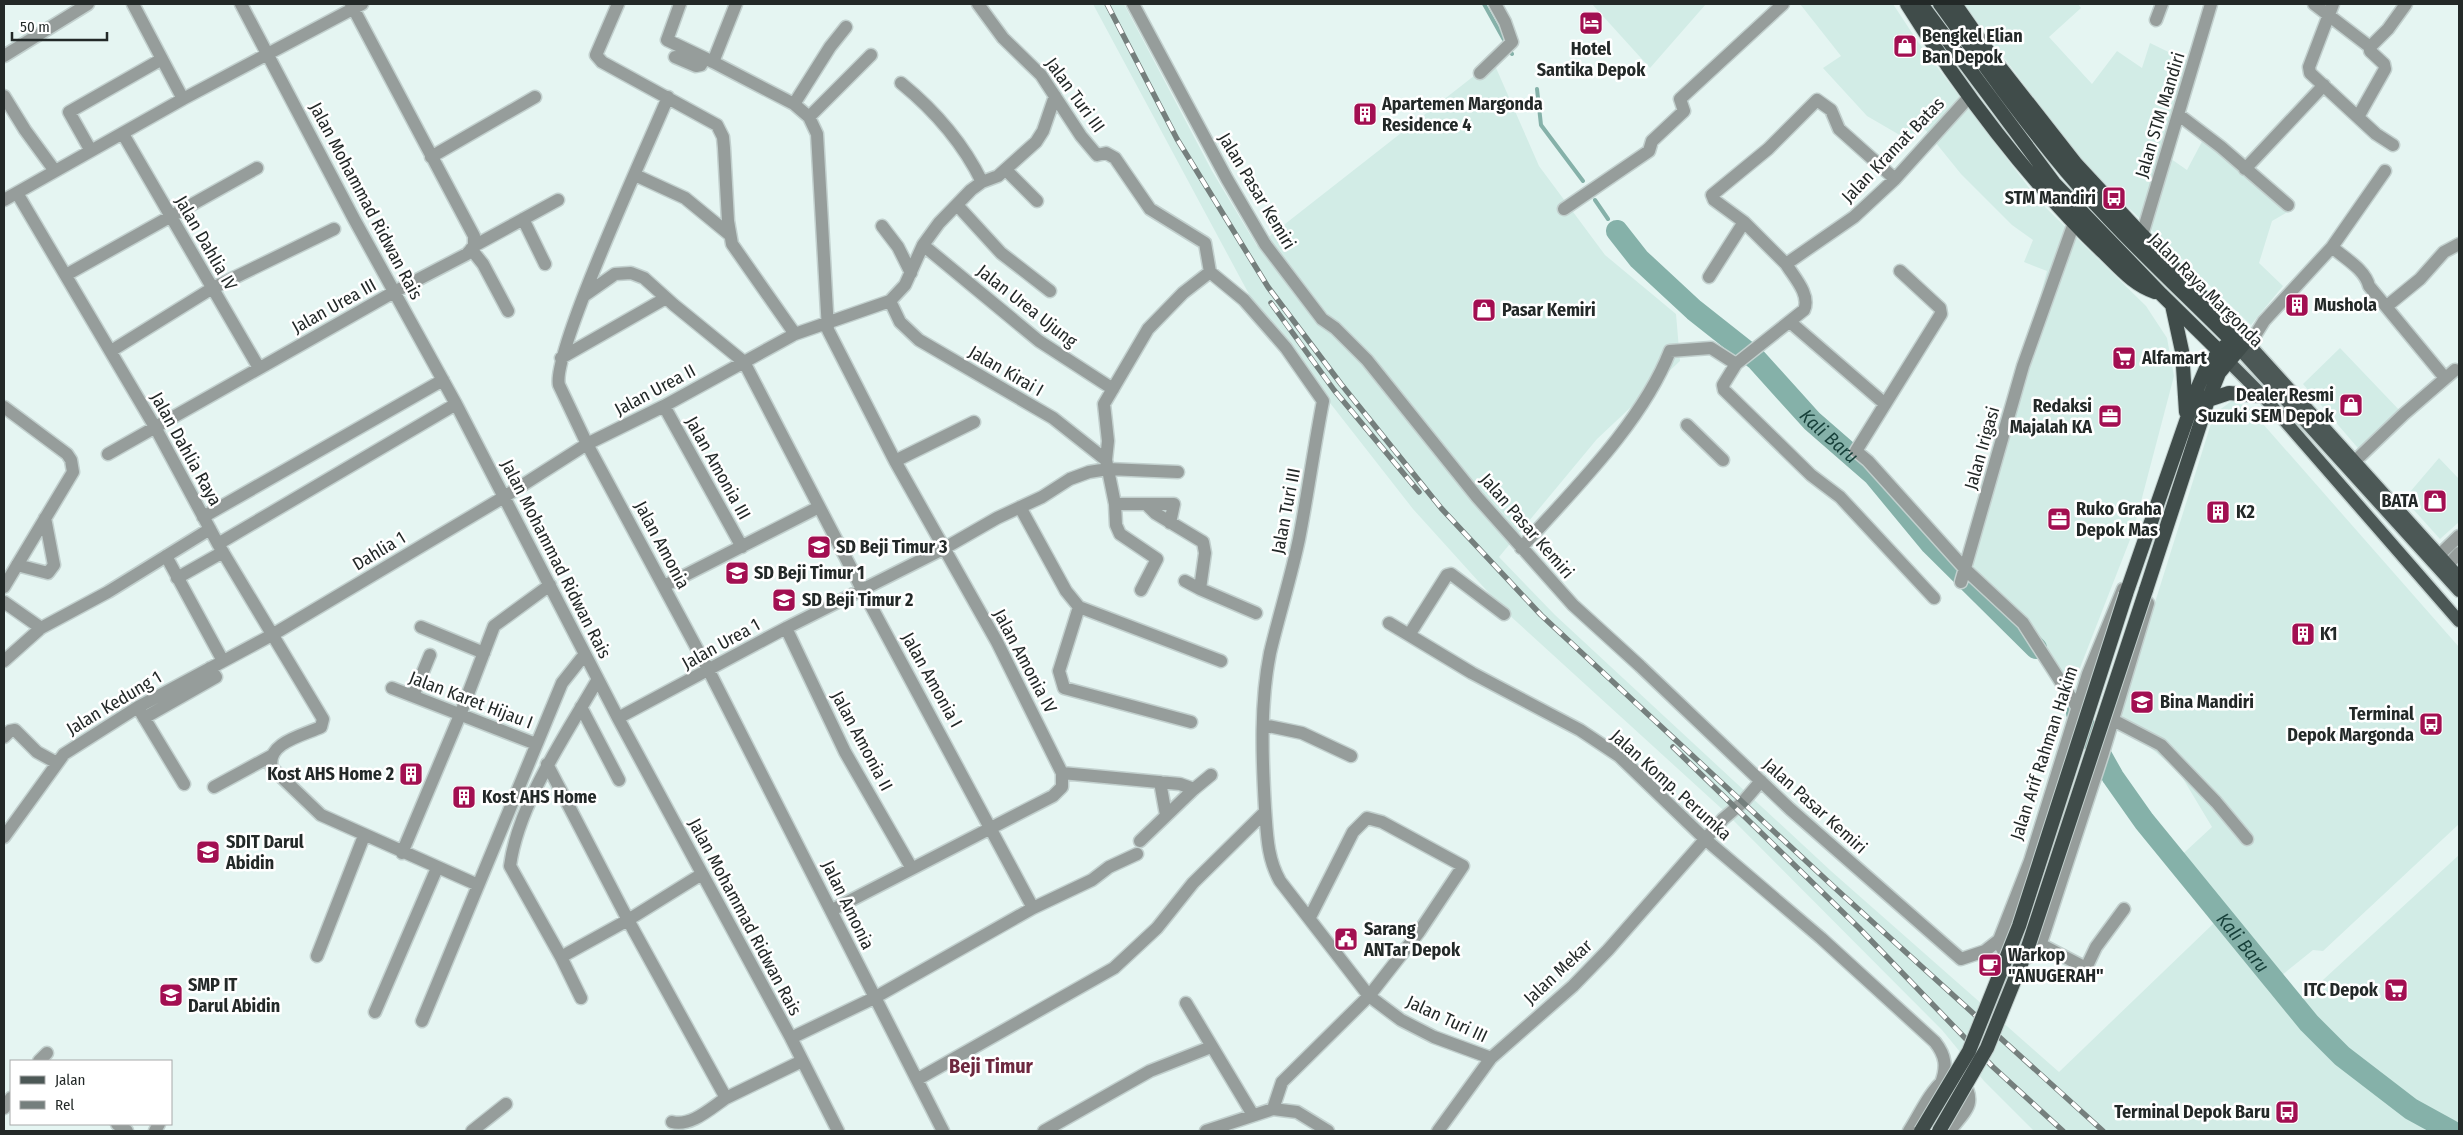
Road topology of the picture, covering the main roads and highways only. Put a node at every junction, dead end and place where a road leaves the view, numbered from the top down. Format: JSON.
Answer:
{"nodes":[{"id":1,"x":1940,"y":4,"type":"edge"},
{"id":2,"x":1955,"y":4,"type":"edge"},
{"id":3,"x":1914,"y":5,"type":"edge"},
{"id":4,"x":2024,"y":154,"type":"junction"},
{"id":5,"x":2071,"y":168,"type":"junction"},
{"id":6,"x":2161,"y":294,"type":"junction"},
{"id":7,"x":2172,"y":305,"type":"junction"},
{"id":8,"x":2241,"y":342,"type":"junction"},
{"id":9,"x":2219,"y":351,"type":"junction"},
{"id":10,"x":2229,"y":362,"type":"junction"},
{"id":11,"x":2263,"y":396,"type":"junction"},
{"id":12,"x":2208,"y":400,"type":"junction"},
{"id":13,"x":2186,"y":420,"type":"junction"},
{"id":14,"x":2441,"y":563,"type":"junction"},
{"id":15,"x":2459,"y":577,"type":"edge"},
{"id":16,"x":2459,"y":591,"type":"edge"},
{"id":17,"x":2459,"y":621,"type":"edge"},
{"id":18,"x":1921,"y":1131,"type":"edge"},
{"id":19,"x":1939,"y":1131,"type":"edge"}],
"edges":[{"from":1,"to":5,"type":"highway","name":"Jalan Raya Margonda"},
{"from":2,"to":5,"type":"highway","name":"Jalan Raya Margonda"},
{"from":3,"to":4,"type":"highway","name":"Jalan Raya Margonda"},
{"from":3,"to":4,"type":"highway","name":"Jalan Raya Margonda"},
{"from":4,"to":6,"type":"highway","name":"Jalan Raya Margonda"},
{"from":4,"to":6,"type":"highway","name":"Jalan Raya Margonda"},
{"from":5,"to":8,"type":"highway","name":"Jalan Raya Margonda"},
{"from":6,"to":7,"type":"highway","name":"Jalan Raya Margonda"},
{"from":7,"to":9,"type":"highway","name":"Jalan Raya Margonda"},
{"from":7,"to":13,"type":"highway"},
{"from":8,"to":9,"type":"highway","name":"Jalan Arif Rahman Hakim"},
{"from":8,"to":10,"type":"highway"},
{"from":8,"to":14,"type":"main road","name":"Jalan Raya Margonda"},
{"from":8,"to":14,"type":"main road","name":"Jalan Raya Margonda"},
{"from":9,"to":10,"type":"main road","name":"Jalan Raya Margonda"},
{"from":9,"to":13,"type":"highway","name":"Jalan Arif Rahman Hakim"},
{"from":10,"to":11,"type":"main road","name":"Jalan Raya Margonda"},
{"from":10,"to":12,"type":"highway"},
{"from":11,"to":12,"type":"highway"},
{"from":11,"to":17,"type":"main road","name":"Jalan Raya Margonda"},
{"from":12,"to":19,"type":"highway","bridge":true},
{"from":13,"to":18,"type":"highway","name":"Jalan Arif Rahman Hakim","bridge":true},
{"from":14,"to":15,"type":"main road","name":"Jalan Raya Margonda"},
{"from":14,"to":16,"type":"main road","name":"Jalan Raya Margonda"}]}
